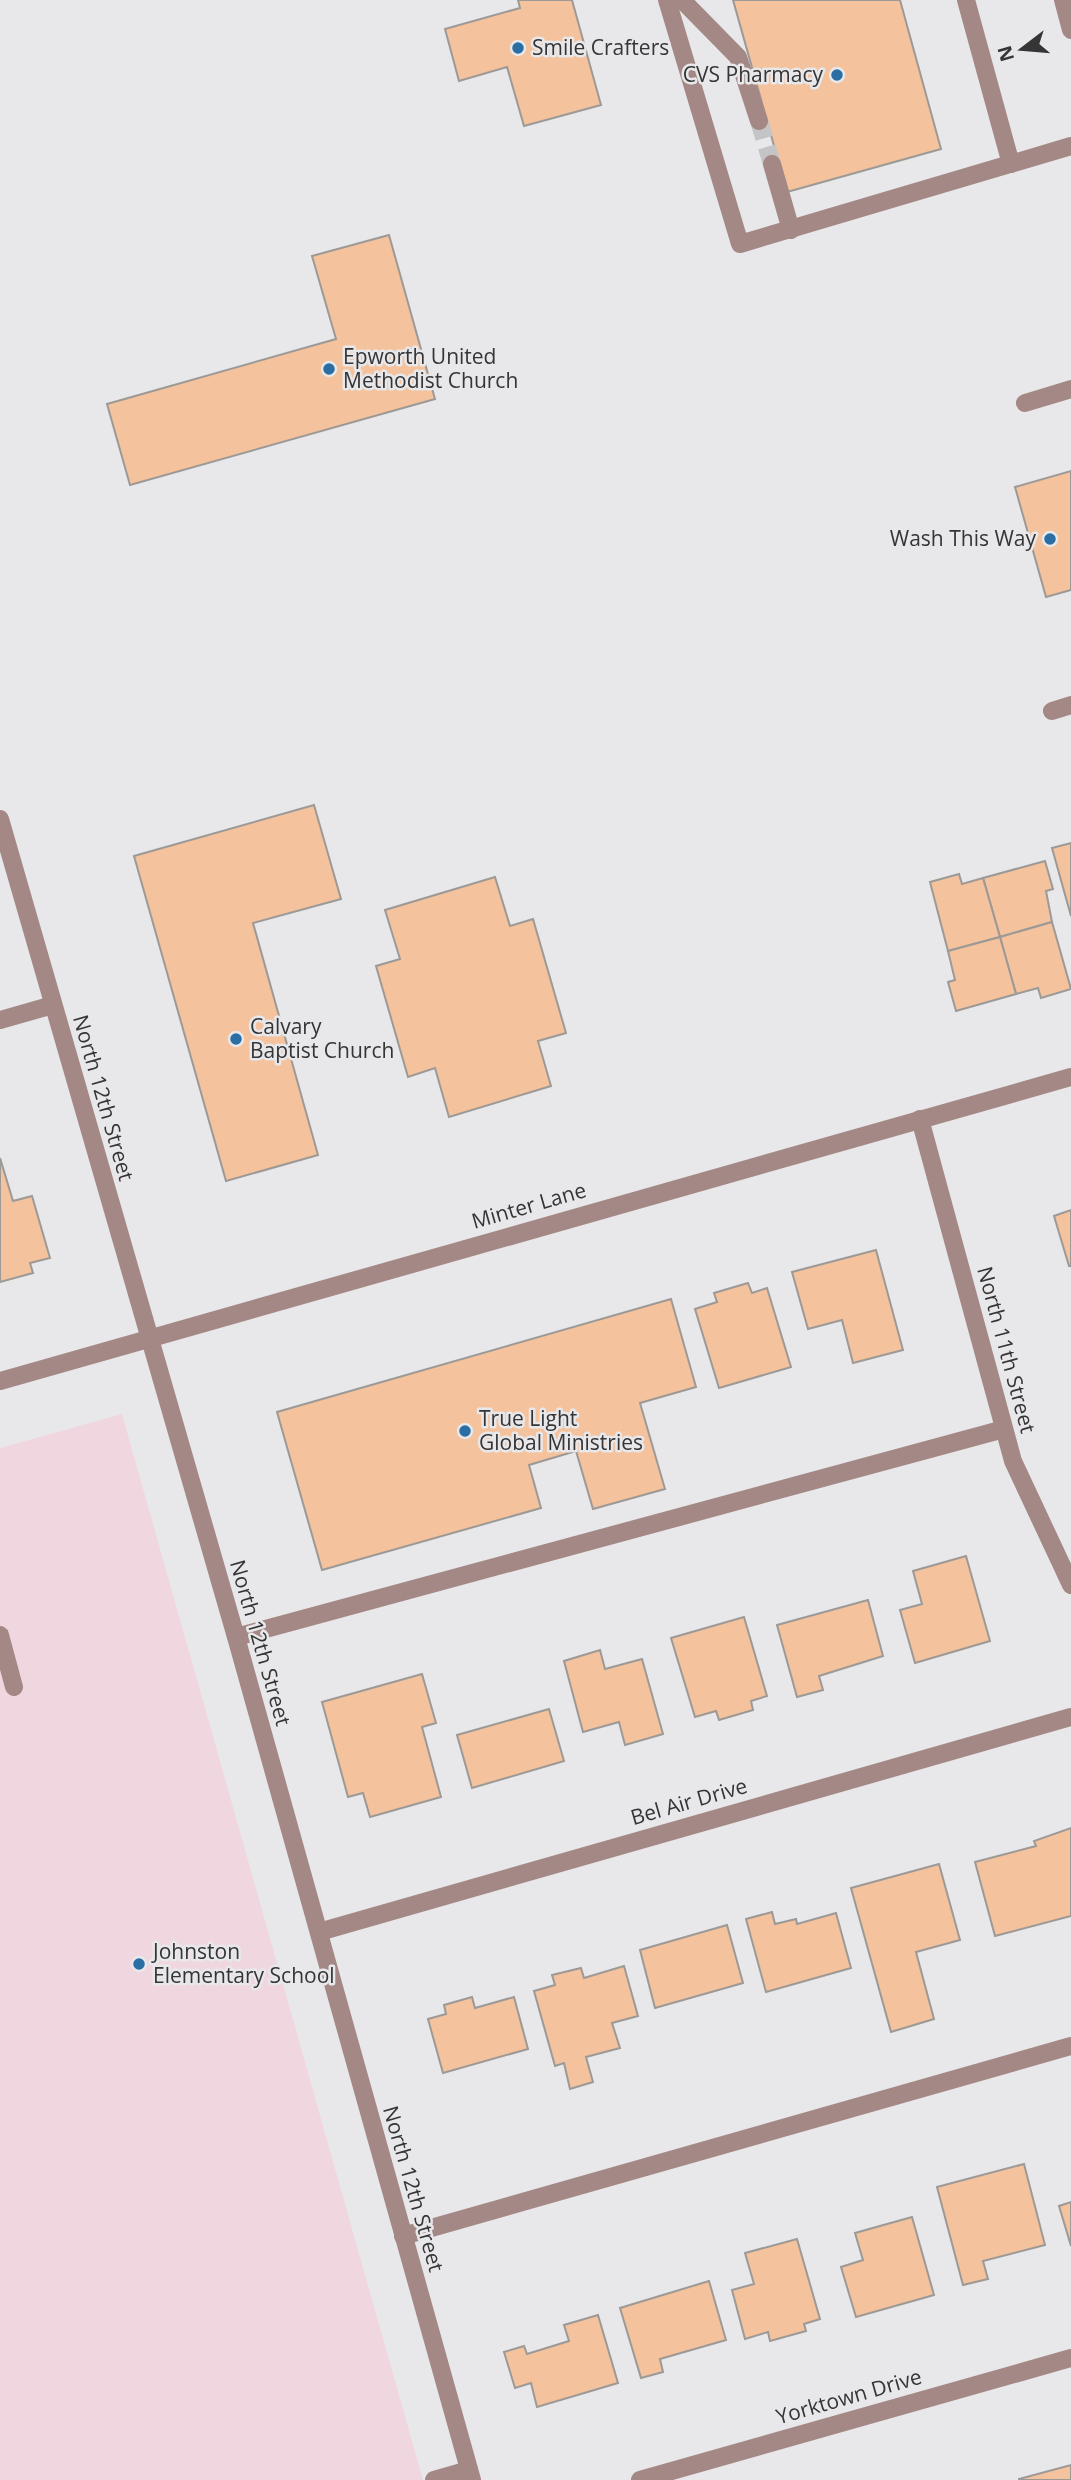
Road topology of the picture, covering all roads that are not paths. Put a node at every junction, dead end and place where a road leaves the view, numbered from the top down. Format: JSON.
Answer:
{"nodes":[{"id":1,"x":667,"y":0,"type":"edge"},
{"id":2,"x":682,"y":0,"type":"edge"},
{"id":3,"x":966,"y":0,"type":"edge"},
{"id":4,"x":1063,"y":0,"type":"edge"},
{"id":5,"x":1071,"y":30,"type":"edge"},
{"id":6,"x":760,"y":121,"type":"tunnel mouth"},
{"id":7,"x":1071,"y":146,"type":"edge"},
{"id":8,"x":772,"y":164,"type":"tunnel mouth"},
{"id":9,"x":1011,"y":164,"type":"junction"},
{"id":10,"x":791,"y":230,"type":"junction"},
{"id":11,"x":1071,"y":389,"type":"edge"},
{"id":12,"x":1025,"y":403,"type":"dead end"},
{"id":13,"x":1071,"y":705,"type":"edge"},
{"id":14,"x":1052,"y":711,"type":"dead end"},
{"id":15,"x":0,"y":819,"type":"edge"},
{"id":16,"x":53,"y":1005,"type":"junction"},
{"id":17,"x":0,"y":1020,"type":"edge"},
{"id":18,"x":1071,"y":1077,"type":"edge"},
{"id":19,"x":920,"y":1119,"type":"junction"},
{"id":20,"x":147,"y":1338,"type":"junction"},
{"id":21,"x":0,"y":1381,"type":"edge"},
{"id":22,"x":1004,"y":1429,"type":"junction"},
{"id":23,"x":1071,"y":1585,"type":"edge"},
{"id":24,"x":0,"y":1635,"type":"edge"},
{"id":25,"x":236,"y":1637,"type":"junction"},
{"id":26,"x":14,"y":1687,"type":"dead end"},
{"id":27,"x":1071,"y":1717,"type":"edge"},
{"id":28,"x":319,"y":1932,"type":"junction"},
{"id":29,"x":1071,"y":2046,"type":"edge"},
{"id":30,"x":402,"y":2236,"type":"junction"},
{"id":31,"x":1071,"y":2358,"type":"edge"},
{"id":32,"x":470,"y":2475,"type":"edge"},
{"id":33,"x":434,"y":2480,"type":"edge"},
{"id":34,"x":640,"y":2480,"type":"edge"}],
"edges":[{"from":1,"to":10,"type":"street"},
{"from":2,"to":6,"type":"street"},
{"from":3,"to":9,"type":"street"},
{"from":4,"to":5,"type":"street"},
{"from":7,"to":9,"type":"street"},
{"from":8,"to":10,"type":"street"},
{"from":9,"to":10,"type":"street"},
{"from":11,"to":12,"type":"street"},
{"from":13,"to":14,"type":"street"},
{"from":15,"to":16,"type":"street","name":"North 12th Street"},
{"from":16,"to":17,"type":"street"},
{"from":16,"to":20,"type":"street","name":"North 12th Street"},
{"from":18,"to":19,"type":"street","name":"Minter Lane"},
{"from":19,"to":20,"type":"street","name":"Minter Lane"},
{"from":19,"to":22,"type":"street","name":"North 11th Street"},
{"from":20,"to":21,"type":"street","name":"Minter Lane"},
{"from":20,"to":25,"type":"street","name":"North 12th Street"},
{"from":22,"to":23,"type":"street","name":"North 11th Street"},
{"from":22,"to":25,"type":"street"},
{"from":24,"to":26,"type":"street"},
{"from":25,"to":28,"type":"street","name":"North 12th Street"},
{"from":27,"to":28,"type":"street","name":"Bel Air Drive"},
{"from":28,"to":30,"type":"street","name":"North 12th Street"},
{"from":29,"to":30,"type":"street"},
{"from":30,"to":32,"type":"street","name":"North 12th Street"},
{"from":31,"to":34,"type":"street","name":"Yorktown Drive"},
{"from":32,"to":33,"type":"street"}]}
